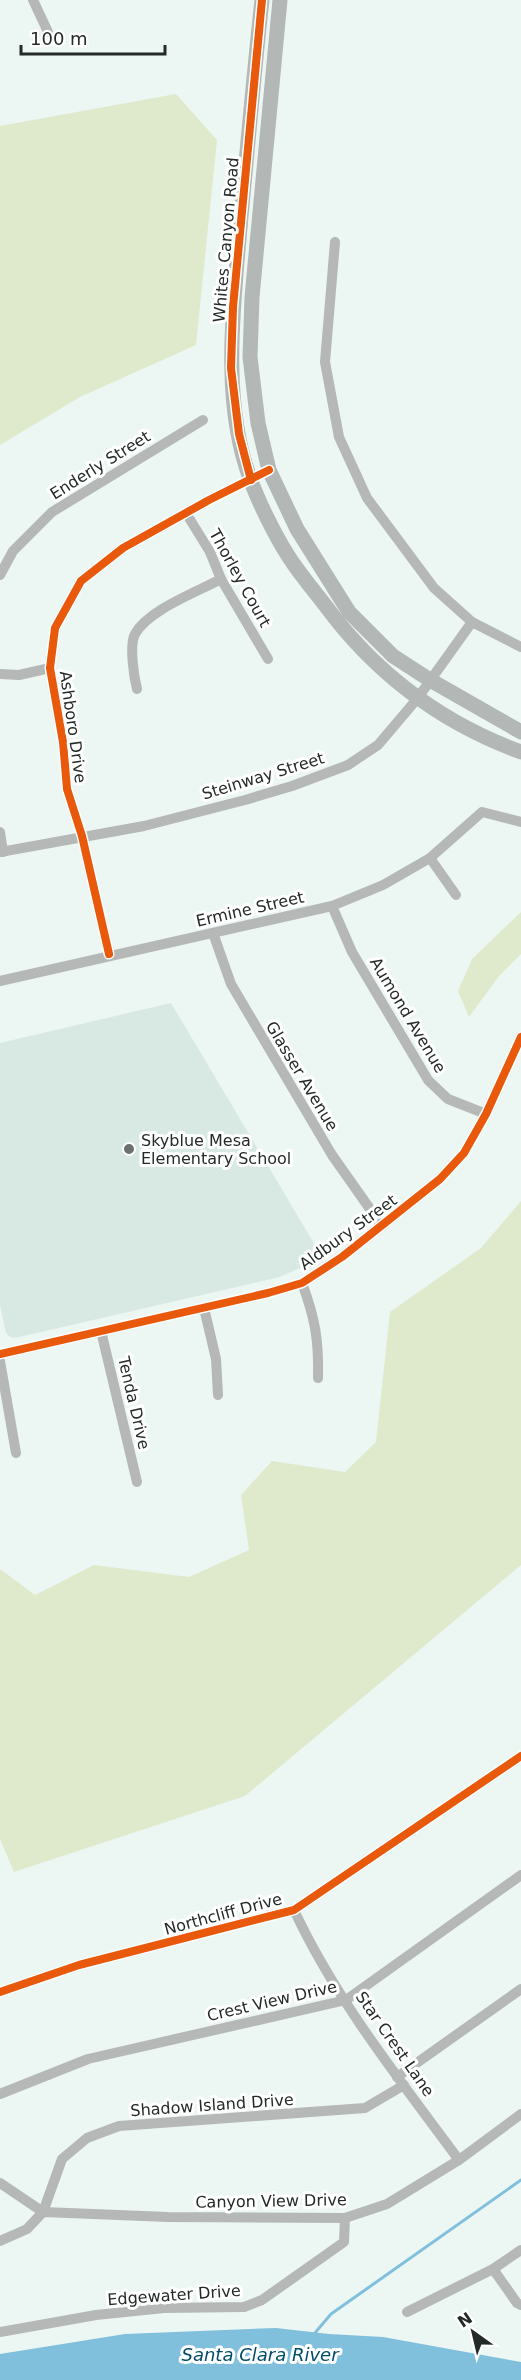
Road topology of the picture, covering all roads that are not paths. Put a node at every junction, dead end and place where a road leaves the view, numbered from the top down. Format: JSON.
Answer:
{"nodes":[{"id":1,"x":33,"y":0,"type":"edge"},
{"id":2,"x":262,"y":0,"type":"edge"},
{"id":3,"x":280,"y":0,"type":"edge"},
{"id":4,"x":48,"y":32,"type":"dead end"},
{"id":5,"x":335,"y":242,"type":"dead end"},
{"id":6,"x":203,"y":420,"type":"dead end"},
{"id":7,"x":269,"y":470,"type":"junction"},
{"id":8,"x":251,"y":480,"type":"junction"},
{"id":9,"x":186,"y":513,"type":"junction"},
{"id":10,"x":0,"y":575,"type":"edge"},
{"id":11,"x":221,"y":579,"type":"junction"},
{"id":12,"x":472,"y":622,"type":"junction"},
{"id":13,"x":521,"y":647,"type":"edge"},
{"id":14,"x":268,"y":659,"type":"dead end"},
{"id":15,"x":50,"y":668,"type":"junction"},
{"id":16,"x":0,"y":674,"type":"edge"},
{"id":17,"x":430,"y":680,"type":"junction"},
{"id":18,"x":137,"y":689,"type":"dead end"},
{"id":19,"x":417,"y":699,"type":"junction"},
{"id":20,"x":521,"y":732,"type":"edge"},
{"id":21,"x":521,"y":752,"type":"edge"},
{"id":22,"x":521,"y":822,"type":"edge"},
{"id":23,"x":0,"y":832,"type":"edge"},
{"id":24,"x":81,"y":836,"type":"junction"},
{"id":25,"x":2,"y":852,"type":"edge"},
{"id":26,"x":430,"y":858,"type":"junction"},
{"id":27,"x":456,"y":895,"type":"dead end"},
{"id":28,"x":332,"y":906,"type":"junction"},
{"id":29,"x":213,"y":933,"type":"junction"},
{"id":30,"x":109,"y":954,"type":"junction"},
{"id":31,"x":0,"y":981,"type":"edge"},
{"id":32,"x":521,"y":1037,"type":"edge"},
{"id":33,"x":486,"y":1114,"type":"junction"},
{"id":34,"x":382,"y":1226,"type":"junction"},
{"id":35,"x":302,"y":1282,"type":"junction"},
{"id":36,"x":204,"y":1308,"type":"junction"},
{"id":37,"x":101,"y":1330,"type":"junction"},
{"id":38,"x":0,"y":1354,"type":"edge"},
{"id":39,"x":0,"y":1361,"type":"edge"},
{"id":40,"x":318,"y":1378,"type":"dead end"},
{"id":41,"x":218,"y":1395,"type":"dead end"},
{"id":42,"x":16,"y":1453,"type":"dead end"},
{"id":43,"x":137,"y":1482,"type":"dead end"},
{"id":44,"x":521,"y":1756,"type":"edge"},
{"id":45,"x":521,"y":1875,"type":"edge"},
{"id":46,"x":294,"y":1910,"type":"junction"},
{"id":47,"x":521,"y":1989,"type":"edge"},
{"id":48,"x":0,"y":1992,"type":"edge"},
{"id":49,"x":346,"y":2000,"type":"junction"},
{"id":50,"x":401,"y":2081,"type":"junction"},
{"id":51,"x":0,"y":2094,"type":"edge"},
{"id":52,"x":521,"y":2114,"type":"edge"},
{"id":53,"x":459,"y":2160,"type":"junction"},
{"id":54,"x":0,"y":2183,"type":"edge"},
{"id":55,"x":44,"y":2212,"type":"junction"},
{"id":56,"x":345,"y":2217,"type":"junction"},
{"id":57,"x":0,"y":2241,"type":"edge"},
{"id":58,"x":521,"y":2250,"type":"edge"},
{"id":59,"x":493,"y":2269,"type":"junction"},
{"id":60,"x":521,"y":2305,"type":"edge"},
{"id":61,"x":407,"y":2312,"type":"dead end"},
{"id":62,"x":0,"y":2332,"type":"edge"}],
"edges":[{"from":1,"to":4,"type":"street"},
{"from":2,"to":8,"type":"main road","name":"Whites Canyon Road"},
{"from":3,"to":7,"type":"main road","name":"Whites Canyon Road"},
{"from":5,"to":12,"type":"street"},
{"from":6,"to":10,"type":"street","name":"Enderly Street"},
{"from":7,"to":8,"type":"street","name":"Ashboro Drive"},
{"from":7,"to":17,"type":"main road","name":"Whites Canyon Road"},
{"from":8,"to":9,"type":"street","name":"Ashboro Drive"},
{"from":8,"to":19,"type":"main road","name":"Whites Canyon Road"},
{"from":9,"to":11,"type":"street","name":"Thorley Court"},
{"from":9,"to":15,"type":"street","name":"Ashboro Drive"},
{"from":11,"to":14,"type":"street","name":"Thorley Court"},
{"from":11,"to":18,"type":"street"},
{"from":12,"to":13,"type":"street"},
{"from":12,"to":17,"type":"street","name":"Steinway Street"},
{"from":15,"to":16,"type":"street"},
{"from":15,"to":24,"type":"street","name":"Ashboro Drive"},
{"from":17,"to":19,"type":"street","name":"Steinway Street"},
{"from":17,"to":20,"type":"main road","name":"Whites Canyon Road"},
{"from":19,"to":21,"type":"main road","name":"Whites Canyon Road"},
{"from":19,"to":24,"type":"street","name":"Steinway Street"},
{"from":22,"to":26,"type":"street","name":"Ermine Street"},
{"from":23,"to":25,"type":"street"},
{"from":24,"to":25,"type":"street","name":"Steinway Street"},
{"from":24,"to":30,"type":"street","name":"Ashboro Drive"},
{"from":26,"to":27,"type":"street"},
{"from":26,"to":28,"type":"street","name":"Ermine Street"},
{"from":28,"to":29,"type":"street","name":"Ermine Street"},
{"from":28,"to":33,"type":"street","name":"Aumond Avenue"},
{"from":29,"to":30,"type":"street","name":"Ermine Street"},
{"from":29,"to":34,"type":"street","name":"Glasser Avenue"},
{"from":30,"to":31,"type":"street","name":"Ermine Street"},
{"from":32,"to":33,"type":"street","name":"Aldbury Street"},
{"from":33,"to":34,"type":"street","name":"Aldbury Street"},
{"from":34,"to":35,"type":"street","name":"Aldbury Street"},
{"from":35,"to":36,"type":"street","name":"Aldbury Street"},
{"from":35,"to":40,"type":"street"},
{"from":36,"to":37,"type":"street","name":"Aldbury Street"},
{"from":36,"to":41,"type":"street"},
{"from":37,"to":38,"type":"street","name":"Aldbury Street"},
{"from":37,"to":43,"type":"street","name":"Tenda Drive"},
{"from":39,"to":42,"type":"street"},
{"from":44,"to":46,"type":"street","name":"Northcliff Drive"},
{"from":45,"to":49,"type":"street","name":"Crest View Drive"},
{"from":46,"to":48,"type":"street","name":"Northcliff Drive"},
{"from":46,"to":49,"type":"street","name":"Star Crest Lane"},
{"from":47,"to":50,"type":"street","name":"Shadow Island Drive"},
{"from":49,"to":50,"type":"street","name":"Star Crest Lane"},
{"from":49,"to":51,"type":"street","name":"Crest View Drive"},
{"from":50,"to":53,"type":"street","name":"Star Crest Lane"},
{"from":50,"to":55,"type":"street","name":"Shadow Island Drive"},
{"from":52,"to":53,"type":"street","name":"Canyon View Drive"},
{"from":53,"to":56,"type":"street","name":"Canyon View Drive"},
{"from":54,"to":55,"type":"street"},
{"from":55,"to":56,"type":"street","name":"Canyon View Drive"},
{"from":55,"to":57,"type":"street"},
{"from":56,"to":62,"type":"street","name":"Edgewater Drive"},
{"from":58,"to":59,"type":"street"},
{"from":59,"to":60,"type":"street"},
{"from":59,"to":61,"type":"street"}]}
